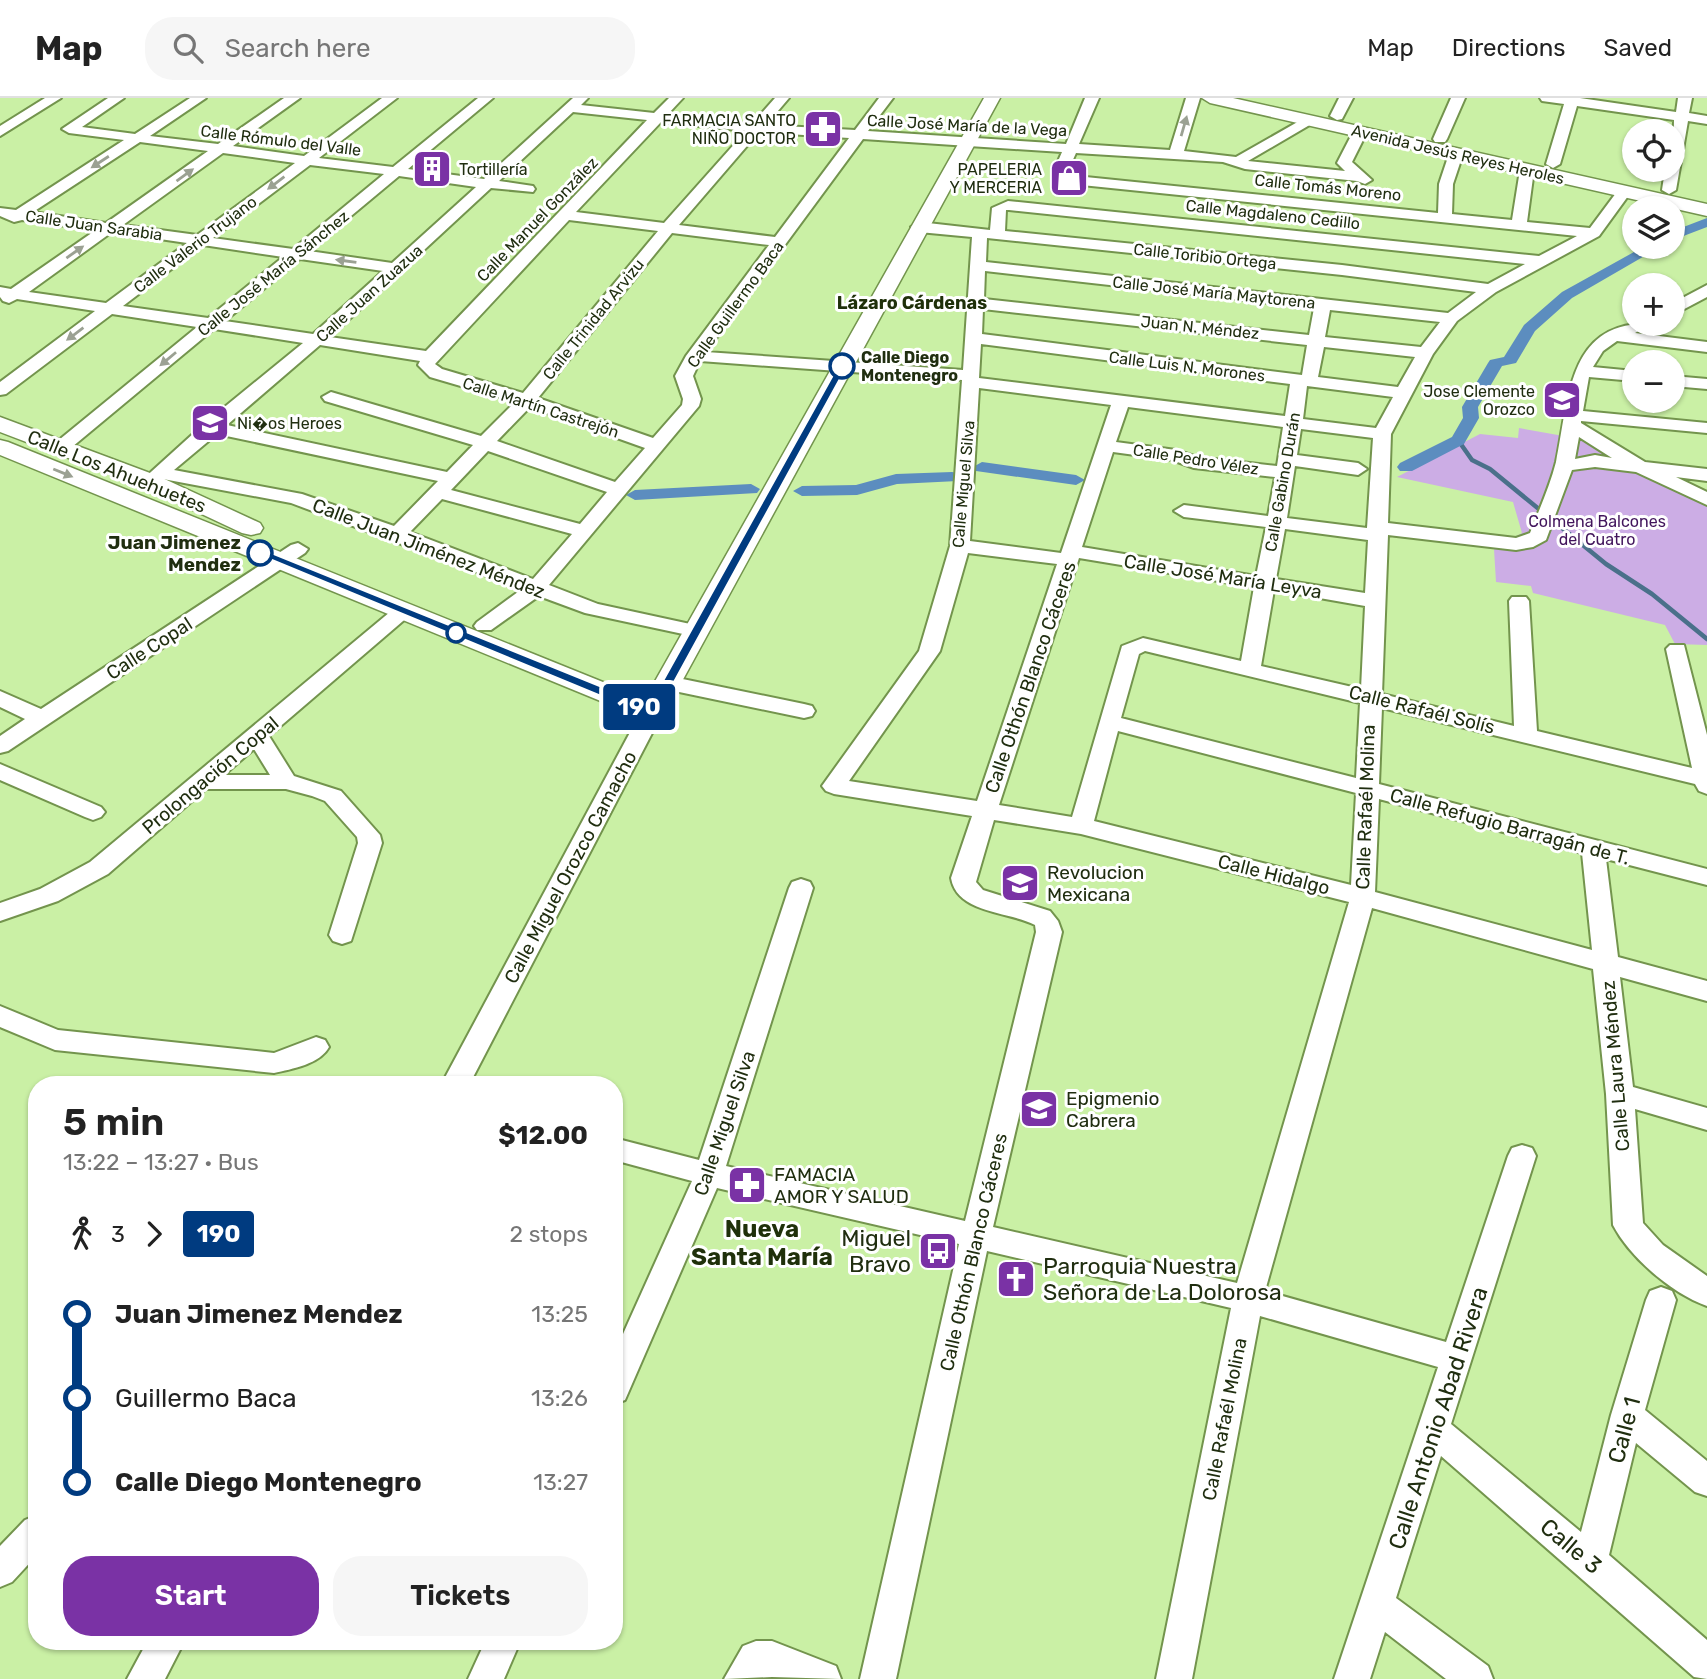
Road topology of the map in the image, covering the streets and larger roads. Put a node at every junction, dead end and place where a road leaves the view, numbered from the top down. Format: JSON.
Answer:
{"nodes":[{"id":1,"x":54,"y":98,"type":"edge"},
{"id":2,"x":117,"y":98,"type":"edge"},
{"id":3,"x":199,"y":98,"type":"edge"},
{"id":4,"x":293,"y":98,"type":"edge"},
{"id":5,"x":390,"y":98,"type":"edge"},
{"id":6,"x":486,"y":98,"type":"edge"},
{"id":7,"x":676,"y":98,"type":"edge"},
{"id":8,"x":782,"y":98,"type":"edge"},
{"id":9,"x":886,"y":98,"type":"edge"},
{"id":10,"x":992,"y":98,"type":"edge"},
{"id":11,"x":1092,"y":98,"type":"edge"},
{"id":12,"x":1193,"y":98,"type":"edge"},
{"id":13,"x":1210,"y":98,"type":"edge"},
{"id":14,"x":1254,"y":98,"type":"edge"},
{"id":15,"x":1346,"y":98,"type":"edge"},
{"id":16,"x":1458,"y":98,"type":"edge"},
{"id":17,"x":1547,"y":98,"type":"edge"},
{"id":18,"x":1685,"y":98,"type":"edge"},
{"id":19,"x":1572,"y":100,"type":"edge"},
{"id":20,"x":575,"y":103,"type":"edge"},
{"id":21,"x":1337,"y":116,"type":"junction"},
{"id":22,"x":1682,"y":117,"type":"junction"},
{"id":23,"x":657,"y":118,"type":"junction"},
{"id":24,"x":1308,"y":120,"type":"junction"},
{"id":25,"x":1707,"y":120,"type":"edge"},
{"id":26,"x":756,"y":128,"type":"junction"},
{"id":27,"x":0,"y":132,"type":"edge"},
{"id":28,"x":1360,"y":132,"type":"junction"},
{"id":29,"x":859,"y":135,"type":"junction"},
{"id":30,"x":136,"y":139,"type":"junction"},
{"id":31,"x":1440,"y":139,"type":"junction"},
{"id":32,"x":965,"y":143,"type":"junction"},
{"id":33,"x":1072,"y":148,"type":"junction"},
{"id":34,"x":220,"y":150,"type":"junction"},
{"id":35,"x":1456,"y":154,"type":"junction"},
{"id":36,"x":1176,"y":155,"type":"junction"},
{"id":37,"x":306,"y":161,"type":"junction"},
{"id":38,"x":1237,"y":162,"type":"junction"},
{"id":39,"x":1553,"y":164,"type":"junction"},
{"id":40,"x":1129,"y":169,"type":"junction"},
{"id":41,"x":1527,"y":170,"type":"junction"},
{"id":42,"x":395,"y":173,"type":"junction"},
{"id":43,"x":1362,"y":177,"type":"junction"},
{"id":44,"x":1670,"y":182,"type":"edge"},
{"id":45,"x":489,"y":184,"type":"junction"},
{"id":46,"x":1158,"y":188,"type":"junction"},
{"id":47,"x":528,"y":189,"type":"dead end"},
{"id":48,"x":1669,"y":190,"type":"junction"},
{"id":49,"x":1624,"y":191,"type":"junction"},
{"id":50,"x":1707,"y":199,"type":"edge"},
{"id":51,"x":1365,"y":208,"type":"junction"},
{"id":52,"x":1707,"y":210,"type":"edge"},
{"id":53,"x":0,"y":212,"type":"edge"},
{"id":54,"x":19,"y":215,"type":"junction"},
{"id":55,"x":566,"y":215,"type":"junction"},
{"id":56,"x":1446,"y":217,"type":"junction"},
{"id":57,"x":1149,"y":218,"type":"junction"},
{"id":58,"x":1519,"y":225,"type":"junction"},
{"id":59,"x":0,"y":227,"type":"edge"},
{"id":60,"x":669,"y":227,"type":"junction"},
{"id":61,"x":919,"y":227,"type":"junction"},
{"id":62,"x":111,"y":228,"type":"junction"},
{"id":63,"x":980,"y":233,"type":"junction"},
{"id":64,"x":1594,"y":233,"type":"junction"},
{"id":65,"x":997,"y":235,"type":"junction"},
{"id":66,"x":199,"y":241,"type":"junction"},
{"id":67,"x":1361,"y":241,"type":"junction"},
{"id":68,"x":779,"y":242,"type":"junction"},
{"id":69,"x":296,"y":254,"type":"junction"},
{"id":70,"x":1540,"y":261,"type":"junction"},
{"id":71,"x":978,"y":266,"type":"junction"},
{"id":72,"x":397,"y":268,"type":"junction"},
{"id":73,"x":1490,"y":289,"type":"junction"},
{"id":74,"x":1707,"y":290,"type":"edge"},
{"id":75,"x":1336,"y":291,"type":"junction"},
{"id":76,"x":5,"y":297,"type":"edge"},
{"id":77,"x":1133,"y":302,"type":"junction"},
{"id":78,"x":975,"y":303,"type":"junction"},
{"id":79,"x":1685,"y":304,"type":"edge"},
{"id":80,"x":109,"y":308,"type":"junction"},
{"id":81,"x":1685,"y":309,"type":"edge"},
{"id":82,"x":1707,"y":309,"type":"edge"},
{"id":83,"x":1451,"y":318,"type":"junction"},
{"id":84,"x":212,"y":323,"type":"junction"},
{"id":85,"x":1622,"y":333,"type":"edge"},
{"id":86,"x":1614,"y":336,"type":"junction"},
{"id":87,"x":973,"y":338,"type":"junction"},
{"id":88,"x":318,"y":339,"type":"junction"},
{"id":89,"x":1316,"y":340,"type":"junction"},
{"id":90,"x":1707,"y":347,"type":"edge"},
{"id":91,"x":1424,"y":354,"type":"junction"},
{"id":92,"x":694,"y":356,"type":"junction"},
{"id":93,"x":428,"y":361,"type":"junction"},
{"id":94,"x":842,"y":366,"type":"junction"},
{"id":95,"x":1582,"y":371,"type":"junction"},
{"id":96,"x":1622,"y":375,"type":"edge"},
{"id":97,"x":971,"y":379,"type":"junction"},
{"id":98,"x":1304,"y":380,"type":"junction"},
{"id":99,"x":1685,"y":382,"type":"edge"},
{"id":100,"x":1707,"y":384,"type":"edge"},
{"id":101,"x":0,"y":390,"type":"edge"},
{"id":102,"x":1401,"y":393,"type":"junction"},
{"id":103,"x":331,"y":397,"type":"dead end"},
{"id":104,"x":527,"y":400,"type":"junction"},
{"id":105,"x":1121,"y":401,"type":"junction"},
{"id":106,"x":1574,"y":420,"type":"junction"},
{"id":107,"x":1293,"y":422,"type":"junction"},
{"id":108,"x":0,"y":424,"type":"edge"},
{"id":109,"x":211,"y":427,"type":"junction"},
{"id":110,"x":1707,"y":428,"type":"edge"},
{"id":111,"x":1382,"y":435,"type":"junction"},
{"id":112,"x":484,"y":443,"type":"junction"},
{"id":113,"x":658,"y":446,"type":"junction"},
{"id":114,"x":1106,"y":446,"type":"junction"},
{"id":115,"x":0,"y":447,"type":"edge"},
{"id":116,"x":60,"y":448,"type":"junction"},
{"id":117,"x":1286,"y":466,"type":"junction"},
{"id":118,"x":1564,"y":466,"type":"junction"},
{"id":119,"x":1639,"y":466,"type":"junction"},
{"id":120,"x":1358,"y":469,"type":"dead end"},
{"id":121,"x":1707,"y":475,"type":"edge"},
{"id":122,"x":154,"y":477,"type":"junction"},
{"id":123,"x":444,"y":485,"type":"junction"},
{"id":124,"x":620,"y":490,"type":"junction"},
{"id":125,"x":1707,"y":499,"type":"edge"},
{"id":126,"x":1184,"y":511,"type":"dead end"},
{"id":127,"x":1274,"y":523,"type":"junction"},
{"id":128,"x":584,"y":531,"type":"junction"},
{"id":129,"x":1377,"y":531,"type":"junction"},
{"id":130,"x":397,"y":534,"type":"junction"},
{"id":131,"x":960,"y":545,"type":"junction"},
{"id":132,"x":289,"y":555,"type":"junction"},
{"id":133,"x":1070,"y":556,"type":"junction"},
{"id":134,"x":1264,"y":582,"type":"junction"},
{"id":135,"x":535,"y":589,"type":"junction"},
{"id":136,"x":1374,"y":601,"type":"junction"},
{"id":137,"x":1520,"y":601,"type":"dead end"},
{"id":138,"x":403,"y":611,"type":"junction"},
{"id":139,"x":484,"y":626,"type":"junction"},
{"id":140,"x":697,"y":631,"type":"junction"},
{"id":141,"x":1677,"y":649,"type":"dead end"},
{"id":142,"x":1250,"y":668,"type":"junction"},
{"id":143,"x":1369,"y":696,"type":"junction"},
{"id":144,"x":660,"y":697,"type":"junction"},
{"id":145,"x":0,"y":698,"type":"edge"},
{"id":146,"x":804,"y":711,"type":"dead end"},
{"id":147,"x":41,"y":718,"type":"junction"},
{"id":148,"x":1110,"y":722,"type":"junction"},
{"id":149,"x":257,"y":735,"type":"junction"},
{"id":150,"x":1526,"y":735,"type":"junction"},
{"id":151,"x":0,"y":746,"type":"edge"},
{"id":152,"x":0,"y":771,"type":"edge"},
{"id":153,"x":1706,"y":781,"type":"edge"},
{"id":154,"x":202,"y":782,"type":"junction"},
{"id":155,"x":286,"y":782,"type":"junction"},
{"id":156,"x":834,"y":786,"type":"joint"},
{"id":157,"x":1366,"y":789,"type":"junction"},
{"id":158,"x":986,"y":809,"type":"junction"},
{"id":159,"x":93,"y":812,"type":"dead end"},
{"id":160,"x":1081,"y":827,"type":"junction"},
{"id":161,"x":1593,"y":848,"type":"junction"},
{"id":162,"x":1707,"y":877,"type":"edge"},
{"id":163,"x":801,"y":888,"type":"dead end"},
{"id":164,"x":1363,"y":897,"type":"junction"},
{"id":165,"x":0,"y":912,"type":"edge"},
{"id":166,"x":342,"y":935,"type":"dead end"},
{"id":167,"x":1605,"y":964,"type":"junction"},
{"id":168,"x":1707,"y":991,"type":"edge"},
{"id":169,"x":0,"y":1016,"type":"edge"},
{"id":170,"x":316,"y":1047,"type":"dead end"},
{"id":171,"x":460,"y":1076,"type":"edge"},
{"id":172,"x":1620,"y":1094,"type":"junction"},
{"id":173,"x":1707,"y":1119,"type":"edge"},
{"id":174,"x":623,"y":1151,"type":"edge"},
{"id":175,"x":1522,"y":1156,"type":"dead end"},
{"id":176,"x":709,"y":1174,"type":"junction"},
{"id":177,"x":976,"y":1235,"type":"junction"},
{"id":178,"x":1671,"y":1265,"type":"junction"},
{"id":179,"x":1707,"y":1276,"type":"edge"},
{"id":180,"x":1707,"y":1293,"type":"edge"},
{"id":181,"x":1248,"y":1299,"type":"junction"},
{"id":182,"x":1661,"y":1300,"type":"dead end"},
{"id":183,"x":1457,"y":1359,"type":"junction"},
{"id":184,"x":623,"y":1370,"type":"edge"},
{"id":185,"x":1627,"y":1415,"type":"junction"},
{"id":186,"x":1433,"y":1430,"type":"junction"},
{"id":187,"x":1707,"y":1481,"type":"edge"},
{"id":188,"x":28,"y":1540,"type":"edge"},
{"id":189,"x":1590,"y":1561,"type":"junction"},
{"id":190,"x":0,"y":1570,"type":"edge"},
{"id":191,"x":1377,"y":1605,"type":"junction"},
{"id":192,"x":161,"y":1650,"type":"edge"},
{"id":193,"x":499,"y":1650,"type":"edge"},
{"id":194,"x":1707,"y":1664,"type":"edge"},
{"id":195,"x":145,"y":1679,"type":"edge"},
{"id":196,"x":486,"y":1679,"type":"edge"},
{"id":197,"x":742,"y":1679,"type":"edge"},
{"id":198,"x":823,"y":1679,"type":"edge"},
{"id":199,"x":878,"y":1679,"type":"edge"},
{"id":200,"x":1174,"y":1679,"type":"edge"},
{"id":201,"x":1352,"y":1679,"type":"edge"},
{"id":202,"x":1475,"y":1679,"type":"edge"}],
"edges":[{"from":1,"to":27,"type":"street"},
{"from":2,"to":30,"type":"street","name":"Calle Rómulo del Valle"},
{"from":3,"to":30,"type":"street"},
{"from":4,"to":34,"type":"street"},
{"from":5,"to":37,"type":"street","name":"Calle Valerio Trujano"},
{"from":6,"to":42,"type":"street","name":"Calle José María Sánchez"},
{"from":7,"to":23,"type":"street","name":"Calle Manuel González"},
{"from":8,"to":26,"type":"street","name":"Calle Trinidad Arvizu"},
{"from":9,"to":29,"type":"street","name":"Calle Guillermo Baca"},
{"from":10,"to":32,"type":"street","name":"Calle Miguel Orozco Camacho"},
{"from":11,"to":33,"type":"street"},
{"from":36,"to":12,"type":"street","one_way":true},
{"from":13,"to":24,"type":"street","name":"Avenida Jesús Reyes Heroles"},
{"from":14,"to":21,"type":"street","name":"Avenida Jesús Reyes Heroles"},
{"from":15,"to":21,"type":"street"},
{"from":16,"to":31,"type":"street"},
{"from":17,"to":19,"type":"street"},
{"from":18,"to":22,"type":"street"},
{"from":19,"to":22,"type":"street"},
{"from":19,"to":39,"type":"street"},
{"from":20,"to":23,"type":"street","name":"Calle José María de la Vega"},
{"from":20,"to":45,"type":"street","name":"Calle Juan Zuazua"},
{"from":21,"to":31,"type":"street","name":"Avenida Jesús Reyes Heroles"},
{"from":22,"to":25,"type":"street"},
{"from":23,"to":26,"type":"street","name":"Calle José María de la Vega"},
{"from":23,"to":55,"type":"street","name":"Calle Manuel González"},
{"from":24,"to":28,"type":"street","name":"Avenida Jesús Reyes Heroles"},
{"from":24,"to":38,"type":"street"},
{"from":26,"to":29,"type":"street","name":"Calle José María de la Vega"},
{"from":26,"to":60,"type":"street","name":"Calle Trinidad Arvizu"},
{"from":28,"to":35,"type":"street","name":"Avenida Jesús Reyes Heroles"},
{"from":28,"to":43,"type":"street","name":"Calle Gabino Durán"},
{"from":29,"to":32,"type":"street","name":"Calle José María de la Vega"},
{"from":29,"to":68,"type":"street","name":"Calle Guillermo Baca"},
{"from":30,"to":34,"type":"street","name":"Calle Rómulo del Valle"},
{"from":30,"to":54,"type":"street","one_way":true},
{"from":31,"to":39,"type":"street","name":"Avenida Jesús Reyes Heroles"},
{"from":32,"to":33,"type":"street","name":"Calle José María de la Vega"},
{"from":32,"to":61,"type":"street","name":"Calle Miguel Orozco Camacho"},
{"from":33,"to":40,"type":"street","name":"Calle José María de la Vega"},
{"from":33,"to":40,"type":"street","name":"Calle Tomás Moreno"},
{"from":34,"to":37,"type":"street","name":"Calle Rómulo del Valle"},
{"from":62,"to":34,"type":"street","one_way":true},
{"from":35,"to":41,"type":"street","name":"Avenida Jesús Reyes Heroles"},
{"from":35,"to":56,"type":"street"},
{"from":36,"to":38,"type":"street","name":"Calle José María de la Vega"},
{"from":36,"to":40,"type":"street","name":"Calle José María de la Vega"},
{"from":37,"to":42,"type":"street","name":"Calle Rómulo del Valle"},
{"from":37,"to":66,"type":"street","name":"Calle Valerio Trujano","one_way":true},
{"from":38,"to":43,"type":"street","name":"Calle José María de la Vega"},
{"from":39,"to":48,"type":"street","name":"Avenida Jesús Reyes Heroles"},
{"from":40,"to":46,"type":"street","name":"Calle Tomás Moreno"},
{"from":41,"to":49,"type":"street","name":"Avenida Jesús Reyes Heroles"},
{"from":41,"to":58,"type":"street"},
{"from":42,"to":45,"type":"street","name":"Calle Rómulo del Valle"},
{"from":42,"to":69,"type":"street","name":"Calle José María Sánchez"},
{"from":43,"to":51,"type":"street","name":"Calle Gabino Durán"},
{"from":44,"to":48,"type":"street"},
{"from":45,"to":47,"type":"street","name":"Calle Rómulo del Valle"},
{"from":45,"to":72,"type":"street","name":"Calle Juan Zuazua"},
{"from":46,"to":51,"type":"street","name":"Calle Tomás Moreno"},
{"from":46,"to":57,"type":"street"},
{"from":48,"to":50,"type":"street","name":"Avenida Jesús Reyes Heroles"},
{"from":49,"to":52,"type":"street","name":"Avenida Jesús Reyes Heroles"},
{"from":49,"to":64,"type":"street","name":"Calle Rafaél Molina"},
{"from":51,"to":56,"type":"street","name":"Calle Tomás Moreno"},
{"from":51,"to":67,"type":"street","name":"Calle Gabino Durán"},
{"from":53,"to":54,"type":"street","name":"Calle Juan Sarabia"},
{"from":54,"to":59,"type":"street"},
{"from":54,"to":62,"type":"street","name":"Calle Juan Sarabia"},
{"from":55,"to":60,"type":"street"},
{"from":55,"to":93,"type":"street","name":"Calle Manuel González"},
{"from":56,"to":58,"type":"street","name":"Calle Tomás Moreno"},
{"from":57,"to":65,"type":"street","name":"Calle Magdaleno Cedillo"},
{"from":57,"to":67,"type":"street","name":"Calle Magdaleno Cedillo"},
{"from":57,"to":77,"type":"street"},
{"from":58,"to":64,"type":"street","name":"Calle Tomás Moreno"},
{"from":60,"to":68,"type":"street"},
{"from":60,"to":104,"type":"street","name":"Calle Trinidad Arvizu"},
{"from":61,"to":63,"type":"street","name":"Calle Toribio Ortega"},
{"from":61,"to":94,"type":"street","name":"Calle Miguel Orozco Camacho"},
{"from":62,"to":66,"type":"street","name":"Calle Juan Sarabia"},
{"from":76,"to":62,"type":"street","one_way":true},
{"from":63,"to":65,"type":"street","name":"Calle Toribio Ortega"},
{"from":63,"to":71,"type":"street","name":"Calle Miguel Silva"},
{"from":64,"to":70,"type":"street","name":"Calle Rafaél Molina"},
{"from":65,"to":77,"type":"street","name":"Calle Toribio Ortega"},
{"from":66,"to":69,"type":"street","name":"Calle Juan Sarabia"},
{"from":66,"to":80,"type":"street","name":"Calle Valerio Trujano"},
{"from":67,"to":70,"type":"street","name":"Calle Magdaleno Cedillo"},
{"from":67,"to":75,"type":"street","name":"Calle Gabino Durán"},
{"from":68,"to":92,"type":"street","name":"Calle Guillermo Baca"},
{"from":72,"to":69,"type":"street","name":"Calle Juan Sarabia","one_way":true},
{"from":69,"to":84,"type":"street","name":"Calle José María Sánchez"},
{"from":70,"to":73,"type":"street","name":"Calle Rafaél Molina"},
{"from":71,"to":77,"type":"street","name":"Calle José María Maytorena"},
{"from":71,"to":78,"type":"street","name":"Calle Miguel Silva"},
{"from":72,"to":88,"type":"street","name":"Calle Juan Zuazua"},
{"from":73,"to":75,"type":"street","name":"Calle Toribio Ortega"},
{"from":73,"to":83,"type":"street","name":"Calle Rafaél Molina"},
{"from":74,"to":79,"type":"street"},
{"from":75,"to":77,"type":"street","name":"Calle José María Maytorena"},
{"from":75,"to":77,"type":"street","name":"Calle Toribio Ortega"},
{"from":75,"to":83,"type":"street","name":"Calle José María Maytorena"},
{"from":75,"to":89,"type":"street","name":"Calle Gabino Durán"},
{"from":76,"to":80,"type":"street","name":"Calle Martín Castrejón"},
{"from":77,"to":78,"type":"street","name":"Juan N. Méndez"},
{"from":77,"to":87,"type":"street","name":"Calle Luis N. Morones"},
{"from":77,"to":89,"type":"street","name":"Juan N. Méndez"},
{"from":77,"to":98,"type":"street","name":"Calle Luis N. Morones"},
{"from":78,"to":87,"type":"street","name":"Calle Miguel Silva"},
{"from":80,"to":84,"type":"street","name":"Calle Martín Castrejón"},
{"from":80,"to":101,"type":"street","name":"Calle Valerio Trujano","one_way":true},
{"from":81,"to":82,"type":"street"},
{"from":83,"to":91,"type":"street","name":"Calle Rafaél Molina"},
{"from":84,"to":88,"type":"street","name":"Calle Martín Castrejón"},
{"from":84,"to":116,"type":"street","name":"Calle José María Sánchez","one_way":true},
{"from":85,"to":86,"type":"street"},
{"from":86,"to":90,"type":"street"},
{"from":86,"to":95,"type":"street"},
{"from":87,"to":97,"type":"street","name":"Calle Miguel Silva"},
{"from":88,"to":93,"type":"street","name":"Calle Martín Castrejón"},
{"from":88,"to":109,"type":"street","name":"Calle Juan Zuazua"},
{"from":89,"to":91,"type":"street","name":"Juan N. Méndez"},
{"from":89,"to":98,"type":"street","name":"Calle Gabino Durán"},
{"from":91,"to":102,"type":"street","name":"Calle Rafaél Molina"},
{"from":92,"to":94,"type":"street"},
{"from":92,"to":113,"type":"street","name":"Calle Guillermo Baca"},
{"from":93,"to":104,"type":"street","name":"Calle Martín Castrejón"},
{"from":94,"to":97,"type":"street"},
{"from":94,"to":140,"type":"street","name":"Calle Miguel Orozco Camacho"},
{"from":95,"to":96,"type":"street"},
{"from":95,"to":106,"type":"street"},
{"from":97,"to":105,"type":"street"},
{"from":97,"to":131,"type":"street","name":"Calle Miguel Silva"},
{"from":98,"to":102,"type":"street","name":"Calle Luis N. Morones"},
{"from":98,"to":107,"type":"street","name":"Calle Gabino Durán"},
{"from":99,"to":100,"type":"street"},
{"from":102,"to":111,"type":"street","name":"Calle Rafaél Molina"},
{"from":103,"to":112,"type":"street"},
{"from":104,"to":112,"type":"street","name":"Calle Trinidad Arvizu"},
{"from":104,"to":113,"type":"street","name":"Calle Martín Castrejón"},
{"from":105,"to":107,"type":"street"},
{"from":105,"to":114,"type":"street","name":"Calle Othón Blanco Cáceres"},
{"from":106,"to":110,"type":"street"},
{"from":106,"to":118,"type":"street"},
{"from":106,"to":119,"type":"street"},
{"from":107,"to":111,"type":"street"},
{"from":107,"to":117,"type":"street","name":"Calle Gabino Durán"},
{"from":108,"to":116,"type":"street","name":"Calle Los Ahuehuetes"},
{"from":109,"to":122,"type":"street","name":"Calle Juan Zuazua"},
{"from":109,"to":123,"type":"street"},
{"from":111,"to":129,"type":"street","name":"Calle Rafaél Molina"},
{"from":112,"to":123,"type":"street","name":"Calle Trinidad Arvizu"},
{"from":112,"to":124,"type":"street"},
{"from":113,"to":124,"type":"street","name":"Calle Guillermo Baca"},
{"from":114,"to":117,"type":"street","name":"Calle Pedro Vélez"},
{"from":114,"to":133,"type":"street","name":"Calle Othón Blanco Cáceres"},
{"from":115,"to":132,"type":"street","name":"Calle Los Ahuehuetes","one_way":true},
{"from":116,"to":122,"type":"street","name":"Calle Los Ahuehuetes"},
{"from":117,"to":120,"type":"street","name":"Calle Pedro Vélez"},
{"from":117,"to":127,"type":"street","name":"Calle Gabino Durán"},
{"from":118,"to":119,"type":"street"},
{"from":118,"to":129,"type":"street"},
{"from":119,"to":121,"type":"street"},
{"from":119,"to":125,"type":"street"},
{"from":122,"to":130,"type":"street","name":"Calle Juan Jiménez Méndez"},
{"from":122,"to":132,"type":"street","name":"Calle Los Ahuehuetes"},
{"from":123,"to":128,"type":"street"},
{"from":123,"to":130,"type":"street","name":"Calle Trinidad Arvizu"},
{"from":124,"to":128,"type":"street","name":"Calle Guillermo Baca"},
{"from":126,"to":127,"type":"street"},
{"from":127,"to":129,"type":"street"},
{"from":127,"to":134,"type":"street","name":"Calle Gabino Durán"},
{"from":128,"to":135,"type":"street","name":"Calle Guillermo Baca"},
{"from":129,"to":136,"type":"street","name":"Calle Rafaél Molina"},
{"from":130,"to":135,"type":"street","name":"Calle Juan Jiménez Méndez"},
{"from":131,"to":133,"type":"street","name":"Calle José María Leyva"},
{"from":131,"to":156,"type":"street","name":"Calle Miguel Silva"},
{"from":132,"to":138,"type":"street","name":"Calle Los Ahuehuetes"},
{"from":132,"to":139,"type":"street","name":"Calle Los Ahuehuetes"},
{"from":132,"to":147,"type":"street","name":"Calle Copal"},
{"from":133,"to":134,"type":"street","name":"Calle José María Leyva"},
{"from":133,"to":158,"type":"street","name":"Calle Othón Blanco Cáceres"},
{"from":134,"to":136,"type":"street","name":"Calle José María Leyva"},
{"from":134,"to":142,"type":"street","name":"Calle Gabino Durán"},
{"from":135,"to":139,"type":"street","name":"Calle Guillermo Baca"},
{"from":135,"to":140,"type":"street","name":"Calle Juan Jiménez Méndez"},
{"from":136,"to":143,"type":"street","name":"Calle Rafaél Molina"},
{"from":137,"to":150,"type":"street"},
{"from":138,"to":144,"type":"street","name":"Calle Los Ahuehuetes"},
{"from":138,"to":149,"type":"street","name":"Prolongación Copal"},
{"from":139,"to":144,"type":"street","name":"Calle Los Ahuehuetes"},
{"from":140,"to":144,"type":"street","name":"Calle Miguel Orozco Camacho"},
{"from":141,"to":153,"type":"street"},
{"from":142,"to":143,"type":"street","name":"Calle Rafaél Solís"},
{"from":142,"to":148,"type":"street","name":"Calle Rafaél Solís"},
{"from":143,"to":150,"type":"street","name":"Calle Rafaél Solís"},
{"from":143,"to":157,"type":"street","name":"Calle Rafaél Molina"},
{"from":144,"to":146,"type":"street"},
{"from":144,"to":171,"type":"street","name":"Calle Miguel Orozco Camacho"},
{"from":145,"to":147,"type":"street"},
{"from":147,"to":151,"type":"street","name":"Calle Copal"},
{"from":148,"to":157,"type":"street","name":"Calle Refugio Barragán de T."},
{"from":148,"to":160,"type":"street"},
{"from":149,"to":154,"type":"street","name":"Prolongación Copal"},
{"from":149,"to":155,"type":"street"},
{"from":150,"to":153,"type":"street","name":"Calle Rafaél Solís"},
{"from":152,"to":159,"type":"street"},
{"from":154,"to":155,"type":"street"},
{"from":154,"to":165,"type":"street","name":"Prolongación Copal"},
{"from":155,"to":166,"type":"street"},
{"from":156,"to":158,"type":"street","name":"Calle Hidalgo"},
{"from":157,"to":161,"type":"street","name":"Calle Refugio Barragán de T."},
{"from":157,"to":164,"type":"street","name":"Calle Rafaél Molina"},
{"from":158,"to":160,"type":"street","name":"Calle Hidalgo"},
{"from":158,"to":177,"type":"street","name":"Calle Othón Blanco Cáceres"},
{"from":160,"to":164,"type":"street","name":"Calle Hidalgo"},
{"from":161,"to":162,"type":"street","name":"Calle Refugio Barragán de T."},
{"from":161,"to":167,"type":"street","name":"Calle Laura Méndez"},
{"from":163,"to":176,"type":"street","name":"Calle Miguel Silva"},
{"from":164,"to":167,"type":"street","name":"Calle Hidalgo"},
{"from":164,"to":181,"type":"street","name":"Calle Rafaél Molina"},
{"from":167,"to":168,"type":"street","name":"Calle Hidalgo"},
{"from":167,"to":172,"type":"street","name":"Calle Laura Méndez"},
{"from":169,"to":170,"type":"street"},
{"from":172,"to":173,"type":"street"},
{"from":172,"to":178,"type":"street","name":"Calle Laura Méndez"},
{"from":174,"to":176,"type":"street"},
{"from":175,"to":183,"type":"street","name":"Calle Antonio Abad Rivera"},
{"from":176,"to":177,"type":"street"},
{"from":176,"to":184,"type":"street","name":"Calle Miguel Silva"},
{"from":177,"to":181,"type":"street"},
{"from":177,"to":199,"type":"street","name":"Calle Othón Blanco Cáceres"},
{"from":178,"to":179,"type":"street"},
{"from":178,"to":180,"type":"street"},
{"from":181,"to":183,"type":"street"},
{"from":181,"to":200,"type":"street","name":"Calle Rafaél Molina"},
{"from":182,"to":185,"type":"street","name":"Calle 1"},
{"from":183,"to":186,"type":"street","name":"Calle Antonio Abad Rivera"},
{"from":185,"to":187,"type":"street"},
{"from":185,"to":189,"type":"street","name":"Calle 1"},
{"from":186,"to":189,"type":"street","name":"Calle 3"},
{"from":186,"to":191,"type":"street","name":"Calle Antonio Abad Rivera"},
{"from":188,"to":190,"type":"street"},
{"from":189,"to":194,"type":"street","name":"Calle 3"},
{"from":191,"to":201,"type":"street","name":"Calle Antonio Abad Rivera"},
{"from":191,"to":202,"type":"street"},
{"from":192,"to":195,"type":"street"},
{"from":193,"to":196,"type":"street"},
{"from":197,"to":198,"type":"street"}]}
